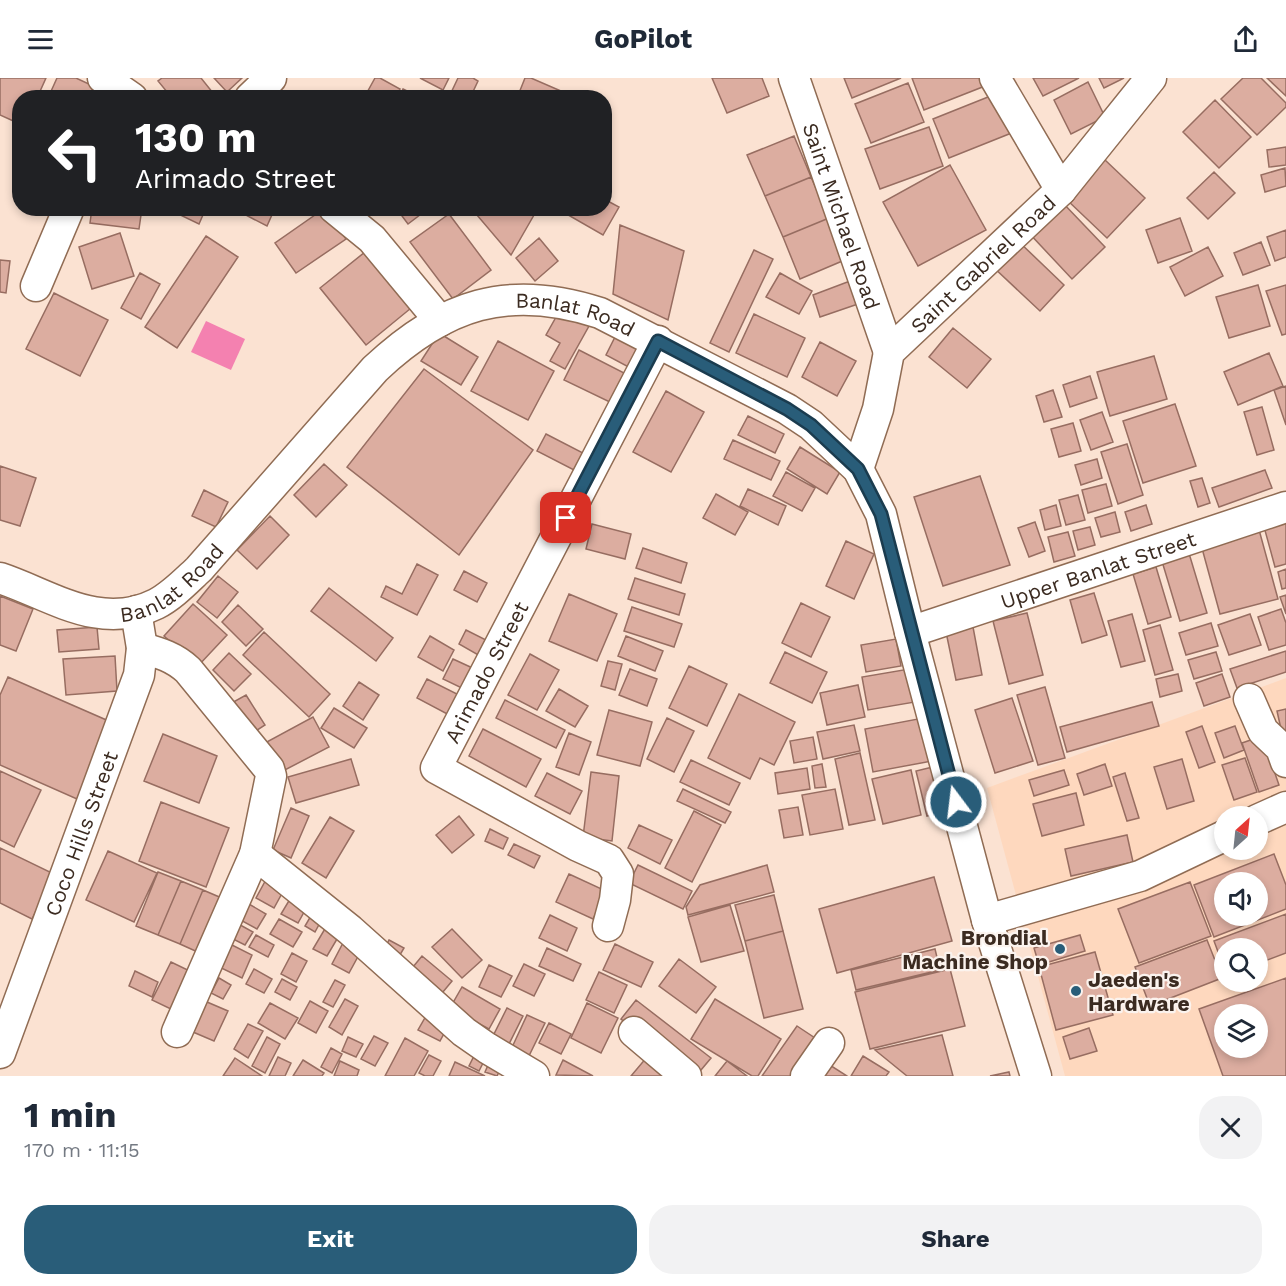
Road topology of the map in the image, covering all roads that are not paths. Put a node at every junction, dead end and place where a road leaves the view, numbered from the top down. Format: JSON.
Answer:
{"nodes":[{"id":1,"x":271,"y":78,"type":"edge"},
{"id":2,"x":794,"y":78,"type":"edge"},
{"id":3,"x":995,"y":78,"type":"edge"},
{"id":4,"x":1151,"y":78,"type":"edge"},
{"id":5,"x":258,"y":90,"type":"edge"},
{"id":6,"x":1061,"y":190,"type":"junction"},
{"id":7,"x":66,"y":216,"type":"edge"},
{"id":8,"x":344,"y":216,"type":"edge"},
{"id":9,"x":36,"y":286,"type":"dead end"},
{"id":10,"x":441,"y":321,"type":"junction"},
{"id":11,"x":658,"y":341,"type":"junction"},
{"id":12,"x":889,"y":352,"type":"junction"},
{"id":13,"x":858,"y":469,"type":"junction"},
{"id":14,"x":1286,"y":507,"type":"edge"},
{"id":15,"x":0,"y":578,"type":"edge"},
{"id":16,"x":136,"y":611,"type":"junction"},
{"id":17,"x":910,"y":632,"type":"junction"},
{"id":18,"x":142,"y":648,"type":"junction"},
{"id":19,"x":1249,"y":699,"type":"dead end"},
{"id":20,"x":1286,"y":762,"type":"edge"},
{"id":21,"x":1286,"y":807,"type":"edge"},
{"id":22,"x":1268,"y":815,"type":"edge"},
{"id":23,"x":1214,"y":841,"type":"edge"},
{"id":24,"x":255,"y":854,"type":"junction"},
{"id":25,"x":987,"y":920,"type":"junction"},
{"id":26,"x":608,"y":926,"type":"dead end"},
{"id":27,"x":177,"y":1032,"type":"dead end"},
{"id":28,"x":634,"y":1032,"type":"dead end"},
{"id":29,"x":829,"y":1043,"type":"dead end"},
{"id":30,"x":0,"y":1053,"type":"edge"},
{"id":31,"x":534,"y":1076,"type":"edge"},
{"id":32,"x":686,"y":1076,"type":"edge"},
{"id":33,"x":806,"y":1076,"type":"edge"},
{"id":34,"x":1036,"y":1076,"type":"edge"}],
"edges":[{"from":1,"to":5,"type":"street"},
{"from":2,"to":12,"type":"street","name":"Saint Michael Road"},
{"from":3,"to":6,"type":"street"},
{"from":4,"to":6,"type":"street","name":"Saint Gabriel Road"},
{"from":6,"to":12,"type":"street","name":"Saint Gabriel Road"},
{"from":7,"to":9,"type":"street"},
{"from":8,"to":10,"type":"street"},
{"from":10,"to":11,"type":"street","name":"Banlat Road"},
{"from":10,"to":16,"type":"street","name":"Banlat Road"},
{"from":11,"to":13,"type":"street","name":"Banlat Road"},
{"from":11,"to":26,"type":"street","name":"Arimado Street"},
{"from":12,"to":13,"type":"street"},
{"from":13,"to":17,"type":"street","name":"Banlat Road"},
{"from":14,"to":17,"type":"street","name":"Upper Banlat Street"},
{"from":15,"to":16,"type":"street","name":"Banlat Road"},
{"from":16,"to":18,"type":"street","name":"Coco Hills Street"},
{"from":17,"to":25,"type":"street","name":"Banlat Road"},
{"from":18,"to":24,"type":"street"},
{"from":18,"to":30,"type":"street","name":"Coco Hills Street"},
{"from":19,"to":20,"type":"street"},
{"from":21,"to":22,"type":"street"},
{"from":23,"to":25,"type":"street"},
{"from":24,"to":27,"type":"street"},
{"from":24,"to":31,"type":"street"},
{"from":25,"to":34,"type":"street","name":"Banlat Road"},
{"from":28,"to":32,"type":"street"},
{"from":29,"to":33,"type":"street"}]}
